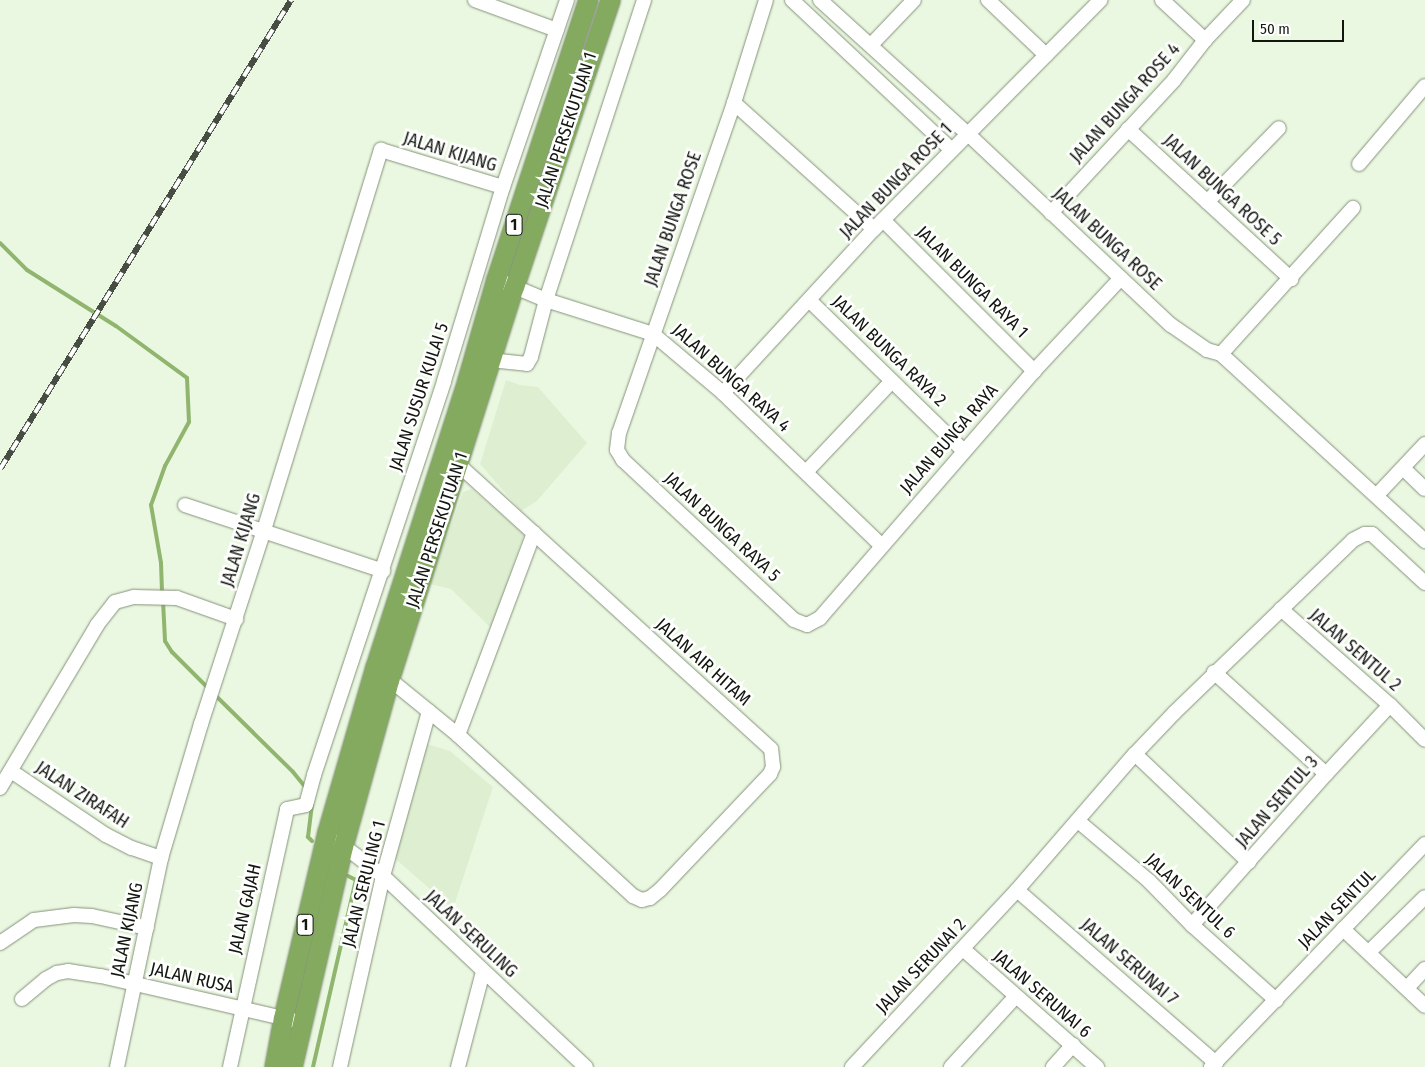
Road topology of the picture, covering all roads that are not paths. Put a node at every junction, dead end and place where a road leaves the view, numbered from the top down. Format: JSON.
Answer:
{"nodes":[{"id":1,"x":475,"y":0,"type":"edge"},
{"id":2,"x":567,"y":0,"type":"edge"},
{"id":3,"x":588,"y":0,"type":"edge"},
{"id":4,"x":610,"y":0,"type":"edge"},
{"id":5,"x":644,"y":0,"type":"edge"},
{"id":6,"x":766,"y":0,"type":"edge"},
{"id":7,"x":792,"y":0,"type":"edge"},
{"id":8,"x":820,"y":0,"type":"edge"},
{"id":9,"x":914,"y":0,"type":"edge"},
{"id":10,"x":988,"y":0,"type":"edge"},
{"id":11,"x":1101,"y":0,"type":"edge"},
{"id":12,"x":1162,"y":0,"type":"edge"},
{"id":13,"x":1243,"y":0,"type":"edge"},
{"id":14,"x":557,"y":30,"type":"junction"},
{"id":15,"x":1205,"y":40,"type":"junction"},
{"id":16,"x":870,"y":45,"type":"junction"},
{"id":17,"x":1046,"y":56,"type":"junction"},
{"id":18,"x":1425,"y":86,"type":"edge"},
{"id":19,"x":734,"y":103,"type":"junction"},
{"id":20,"x":1279,"y":128,"type":"dead end"},
{"id":21,"x":1128,"y":129,"type":"junction"},
{"id":22,"x":968,"y":134,"type":"junction"},
{"id":23,"x":952,"y":150,"type":"junction"},
{"id":24,"x":1359,"y":164,"type":"dead end"},
{"id":25,"x":503,"y":187,"type":"junction"},
{"id":26,"x":1207,"y":202,"type":"junction"},
{"id":27,"x":1353,"y":208,"type":"dead end"},
{"id":28,"x":1051,"y":212,"type":"junction"},
{"id":29,"x":878,"y":224,"type":"junction"},
{"id":30,"x":1121,"y":278,"type":"junction"},
{"id":31,"x":496,"y":279,"type":"junction"},
{"id":32,"x":1291,"y":279,"type":"junction"},
{"id":33,"x":514,"y":287,"type":"junction"},
{"id":34,"x":546,"y":300,"type":"junction"},
{"id":35,"x":809,"y":300,"type":"junction"},
{"id":36,"x":653,"y":334,"type":"junction"},
{"id":37,"x":1221,"y":354,"type":"junction"},
{"id":38,"x":490,"y":360,"type":"junction"},
{"id":39,"x":1034,"y":371,"type":"junction"},
{"id":40,"x":892,"y":381,"type":"junction"},
{"id":41,"x":724,"y":393,"type":"junction"},
{"id":42,"x":1425,"y":444,"type":"edge"},
{"id":43,"x":617,"y":450,"type":"joint"},
{"id":44,"x":964,"y":451,"type":"junction"},
{"id":45,"x":443,"y":452,"type":"junction"},
{"id":46,"x":458,"y":463,"type":"junction"},
{"id":47,"x":1403,"y":468,"type":"junction"},
{"id":48,"x":806,"y":472,"type":"junction"},
{"id":49,"x":1425,"y":488,"type":"edge"},
{"id":50,"x":1377,"y":494,"type":"junction"},
{"id":51,"x":185,"y":505,"type":"dead end"},
{"id":52,"x":264,"y":530,"type":"junction"},
{"id":53,"x":534,"y":533,"type":"junction"},
{"id":54,"x":1425,"y":541,"type":"edge"},
{"id":55,"x":881,"y":545,"type":"junction"},
{"id":56,"x":383,"y":571,"type":"junction"},
{"id":57,"x":1425,"y":583,"type":"edge"},
{"id":58,"x":1281,"y":610,"type":"junction"},
{"id":59,"x":236,"y":619,"type":"junction"},
{"id":60,"x":807,"y":625,"type":"joint"},
{"id":61,"x":375,"y":667,"type":"junction"},
{"id":62,"x":1214,"y":672,"type":"junction"},
{"id":63,"x":389,"y":680,"type":"junction"},
{"id":64,"x":1390,"y":705,"type":"junction"},
{"id":65,"x":429,"y":711,"type":"junction"},
{"id":66,"x":458,"y":735,"type":"junction"},
{"id":67,"x":1425,"y":740,"type":"edge"},
{"id":68,"x":1135,"y":754,"type":"junction"},
{"id":69,"x":12,"y":771,"type":"junction"},
{"id":70,"x":1326,"y":774,"type":"junction"},
{"id":71,"x":0,"y":788,"type":"edge"},
{"id":72,"x":306,"y":805,"type":"joint"},
{"id":73,"x":1078,"y":820,"type":"junction"},
{"id":74,"x":327,"y":832,"type":"junction"},
{"id":75,"x":1425,"y":844,"type":"edge"},
{"id":76,"x":343,"y":846,"type":"junction"},
{"id":77,"x":161,"y":858,"type":"junction"},
{"id":78,"x":1249,"y":862,"type":"junction"},
{"id":79,"x":383,"y":876,"type":"junction"},
{"id":80,"x":1018,"y":890,"type":"junction"},
{"id":81,"x":1425,"y":897,"type":"edge"},
{"id":82,"x":1192,"y":925,"type":"junction"},
{"id":83,"x":147,"y":928,"type":"junction"},
{"id":84,"x":1343,"y":930,"type":"junction"},
{"id":85,"x":0,"y":943,"type":"edge"},
{"id":86,"x":963,"y":949,"type":"junction"},
{"id":87,"x":1369,"y":952,"type":"junction"},
{"id":88,"x":1425,"y":969,"type":"edge"},
{"id":89,"x":483,"y":972,"type":"junction"},
{"id":90,"x":136,"y":984,"type":"junction"},
{"id":91,"x":1407,"y":988,"type":"junction"},
{"id":92,"x":1016,"y":996,"type":"junction"},
{"id":93,"x":22,"y":999,"type":"dead end"},
{"id":94,"x":1276,"y":1000,"type":"junction"},
{"id":95,"x":1425,"y":1006,"type":"edge"},
{"id":96,"x":242,"y":1010,"type":"junction"},
{"id":97,"x":292,"y":1020,"type":"junction"},
{"id":98,"x":1073,"y":1045,"type":"junction"},
{"id":99,"x":1214,"y":1065,"type":"edge"},
{"id":100,"x":117,"y":1067,"type":"edge"},
{"id":101,"x":230,"y":1067,"type":"edge"},
{"id":102,"x":274,"y":1067,"type":"edge"},
{"id":103,"x":292,"y":1067,"type":"edge"},
{"id":104,"x":340,"y":1067,"type":"edge"},
{"id":105,"x":458,"y":1067,"type":"edge"},
{"id":106,"x":586,"y":1067,"type":"edge"},
{"id":107,"x":852,"y":1067,"type":"edge"},
{"id":108,"x":951,"y":1067,"type":"edge"},
{"id":109,"x":1053,"y":1067,"type":"edge"},
{"id":110,"x":1097,"y":1067,"type":"edge"}],
"edges":[{"from":1,"to":14,"type":"street"},
{"from":2,"to":14,"type":"street","name":"JALAN SUSUR KULAI 5"},
{"from":3,"to":31,"type":"highway","name":"JALAN PERSEKUTUAN 1","number":"1"},
{"from":4,"to":33,"type":"highway","name":"JALAN PERSEKUTUAN 1","number":"1"},
{"from":5,"to":34,"type":"street"},
{"from":6,"to":19,"type":"street","name":"JALAN BUNGA ROSE"},
{"from":7,"to":23,"type":"street"},
{"from":8,"to":16,"type":"street","name":"JALAN BUNGA ROSE"},
{"from":9,"to":16,"type":"street"},
{"from":10,"to":17,"type":"street"},
{"from":11,"to":17,"type":"street","name":"JALAN BUNGA ROSE 1"},
{"from":12,"to":15,"type":"street"},
{"from":13,"to":15,"type":"street","name":"JALAN BUNGA ROSE 4"},
{"from":14,"to":25,"type":"street","name":"JALAN SUSUR KULAI 5"},
{"from":15,"to":21,"type":"street","name":"JALAN BUNGA ROSE 4"},
{"from":16,"to":22,"type":"street","name":"JALAN BUNGA ROSE"},
{"from":17,"to":22,"type":"street","name":"JALAN BUNGA ROSE 1"},
{"from":18,"to":24,"type":"street"},
{"from":19,"to":29,"type":"street","name":"JALAN BUNGA RAYA 1"},
{"from":19,"to":36,"type":"street","name":"JALAN BUNGA ROSE"},
{"from":20,"to":26,"type":"street"},
{"from":21,"to":26,"type":"street","name":"JALAN BUNGA ROSE 5"},
{"from":21,"to":28,"type":"street","name":"JALAN BUNGA ROSE 4"},
{"from":22,"to":23,"type":"street","name":"JALAN BUNGA ROSE 1"},
{"from":22,"to":28,"type":"street","name":"JALAN BUNGA ROSE"},
{"from":23,"to":29,"type":"street","name":"JALAN BUNGA ROSE 1"},
{"from":25,"to":52,"type":"street","name":"JALAN KIJANG"},
{"from":25,"to":56,"type":"street","name":"JALAN SUSUR KULAI 5"},
{"from":26,"to":32,"type":"street","name":"JALAN BUNGA ROSE 5"},
{"from":27,"to":32,"type":"street"},
{"from":28,"to":30,"type":"street","name":"JALAN BUNGA ROSE"},
{"from":29,"to":35,"type":"street","name":"JALAN BUNGA ROSE 1"},
{"from":29,"to":39,"type":"street","name":"JALAN BUNGA RAYA 1"},
{"from":30,"to":37,"type":"street","name":"JALAN BUNGA ROSE"},
{"from":30,"to":39,"type":"street","name":"JALAN BUNGA RAYA"},
{"from":31,"to":33,"type":"street","name":"JALAN BUNGA RAYA 4"},
{"from":31,"to":45,"type":"highway","name":"JALAN PERSEKUTUAN 1","number":"1"},
{"from":32,"to":37,"type":"street"},
{"from":33,"to":34,"type":"street","name":"JALAN BUNGA RAYA 4"},
{"from":33,"to":38,"type":"highway","name":"JALAN PERSEKUTUAN 1","number":"1"},
{"from":34,"to":36,"type":"street","name":"JALAN BUNGA RAYA 4"},
{"from":34,"to":38,"type":"street"},
{"from":35,"to":40,"type":"street","name":"JALAN BUNGA RAYA 2"},
{"from":35,"to":41,"type":"street","name":"JALAN BUNGA ROSE 1"},
{"from":36,"to":41,"type":"street","name":"JALAN BUNGA RAYA 4"},
{"from":36,"to":43,"type":"street","name":"JALAN BUNGA ROSE"},
{"from":37,"to":50,"type":"street","name":"JALAN BUNGA ROSE"},
{"from":38,"to":46,"type":"highway","name":"JALAN PERSEKUTUAN 1","number":"1"},
{"from":39,"to":44,"type":"street","name":"JALAN BUNGA RAYA"},
{"from":40,"to":44,"type":"street","name":"JALAN BUNGA RAYA 2"},
{"from":40,"to":48,"type":"street"},
{"from":41,"to":48,"type":"street","name":"JALAN BUNGA RAYA 4"},
{"from":42,"to":47,"type":"street"},
{"from":43,"to":60,"type":"street","name":"JALAN BUNGA RAYA 5"},
{"from":44,"to":55,"type":"street","name":"JALAN BUNGA RAYA"},
{"from":45,"to":46,"type":"street","name":"JALAN AIR HITAM"},
{"from":45,"to":61,"type":"highway","name":"JALAN PERSEKUTUAN 1","number":"1"},
{"from":46,"to":53,"type":"street","name":"JALAN AIR HITAM"},
{"from":46,"to":63,"type":"highway","name":"JALAN PERSEKUTUAN 1","number":"1"},
{"from":47,"to":49,"type":"street"},
{"from":47,"to":50,"type":"street"},
{"from":48,"to":55,"type":"street","name":"JALAN BUNGA RAYA 4"},
{"from":50,"to":54,"type":"street"},
{"from":51,"to":52,"type":"street"},
{"from":52,"to":56,"type":"street"},
{"from":52,"to":59,"type":"street","name":"JALAN KIJANG"},
{"from":53,"to":66,"type":"street"},
{"from":53,"to":66,"type":"street","name":"JALAN AIR HITAM"},
{"from":55,"to":60,"type":"street","name":"JALAN BUNGA RAYA"},
{"from":56,"to":72,"type":"street","name":"JALAN SUSUR KULAI 5"},
{"from":57,"to":58,"type":"street","name":"JALAN SERUNAI 2"},
{"from":58,"to":62,"type":"street","name":"JALAN SERUNAI 2"},
{"from":58,"to":64,"type":"street","name":"JALAN SENTUL 2"},
{"from":59,"to":69,"type":"street"},
{"from":59,"to":77,"type":"street","name":"JALAN KIJANG"},
{"from":61,"to":63,"type":"street"},
{"from":61,"to":74,"type":"highway","name":"JALAN PERSEKUTUAN 1","number":"1"},
{"from":62,"to":68,"type":"street","name":"JALAN SERUNAI 2"},
{"from":62,"to":70,"type":"street"},
{"from":63,"to":65,"type":"street"},
{"from":63,"to":76,"type":"highway","name":"JALAN PERSEKUTUAN 1","number":"1"},
{"from":64,"to":67,"type":"street","name":"JALAN SENTUL 2"},
{"from":64,"to":70,"type":"street","name":"JALAN SENTUL 3"},
{"from":65,"to":66,"type":"street"},
{"from":65,"to":79,"type":"street","name":"JALAN SERULING 1"},
{"from":68,"to":73,"type":"street","name":"JALAN SERUNAI 2"},
{"from":68,"to":78,"type":"street"},
{"from":69,"to":71,"type":"street"},
{"from":69,"to":77,"type":"street","name":"JALAN ZIRAFAH"},
{"from":70,"to":78,"type":"street","name":"JALAN SENTUL 3"},
{"from":72,"to":96,"type":"street","name":"JALAN GAJAH"},
{"from":73,"to":80,"type":"street","name":"JALAN SERUNAI 2"},
{"from":73,"to":82,"type":"street","name":"JALAN SENTUL 6"},
{"from":74,"to":76,"type":"street","name":"JALAN SERULING"},
{"from":74,"to":97,"type":"highway","name":"JALAN PERSEKUTUAN 1","number":"1"},
{"from":75,"to":84,"type":"street","name":"JALAN SENTUL"},
{"from":76,"to":79,"type":"street","name":"JALAN SERULING"},
{"from":76,"to":97,"type":"highway","name":"JALAN PERSEKUTUAN 1","number":"1"},
{"from":77,"to":83,"type":"street","name":"JALAN KIJANG"},
{"from":78,"to":82,"type":"street","name":"JALAN SENTUL 3"},
{"from":79,"to":89,"type":"street","name":"JALAN SERULING"},
{"from":79,"to":104,"type":"street","name":"JALAN SERULING 1"},
{"from":80,"to":86,"type":"street","name":"JALAN SERUNAI 2"},
{"from":80,"to":99,"type":"street","name":"JALAN SERUNAI 7"},
{"from":81,"to":87,"type":"street"},
{"from":82,"to":94,"type":"street","name":"JALAN SENTUL 6"},
{"from":83,"to":85,"type":"street"},
{"from":83,"to":90,"type":"street","name":"JALAN KIJANG"},
{"from":84,"to":87,"type":"street"},
{"from":84,"to":94,"type":"street","name":"JALAN SENTUL"},
{"from":86,"to":92,"type":"street","name":"JALAN SERUNAI 6"},
{"from":86,"to":107,"type":"street","name":"JALAN SERUNAI 2"},
{"from":87,"to":91,"type":"street"},
{"from":88,"to":91,"type":"street"},
{"from":89,"to":105,"type":"street"},
{"from":89,"to":106,"type":"street","name":"JALAN SERULING"},
{"from":90,"to":93,"type":"street","name":"JALAN RUSA"},
{"from":90,"to":96,"type":"street","name":"JALAN RUSA"},
{"from":90,"to":100,"type":"street","name":"JALAN KIJANG"},
{"from":91,"to":95,"type":"street"},
{"from":92,"to":98,"type":"street","name":"JALAN SERUNAI 6"},
{"from":92,"to":108,"type":"street"},
{"from":94,"to":99,"type":"street","name":"JALAN SENTUL"},
{"from":96,"to":97,"type":"street","name":"JALAN RUSA"},
{"from":96,"to":101,"type":"street","name":"JALAN GAJAH"},
{"from":97,"to":102,"type":"highway","name":"JALAN PERSEKUTUAN 1","number":"1"},
{"from":97,"to":103,"type":"highway","name":"JALAN PERSEKUTUAN 1","number":"1"},
{"from":98,"to":109,"type":"street"},
{"from":98,"to":110,"type":"street","name":"JALAN SERUNAI 6"}]}
